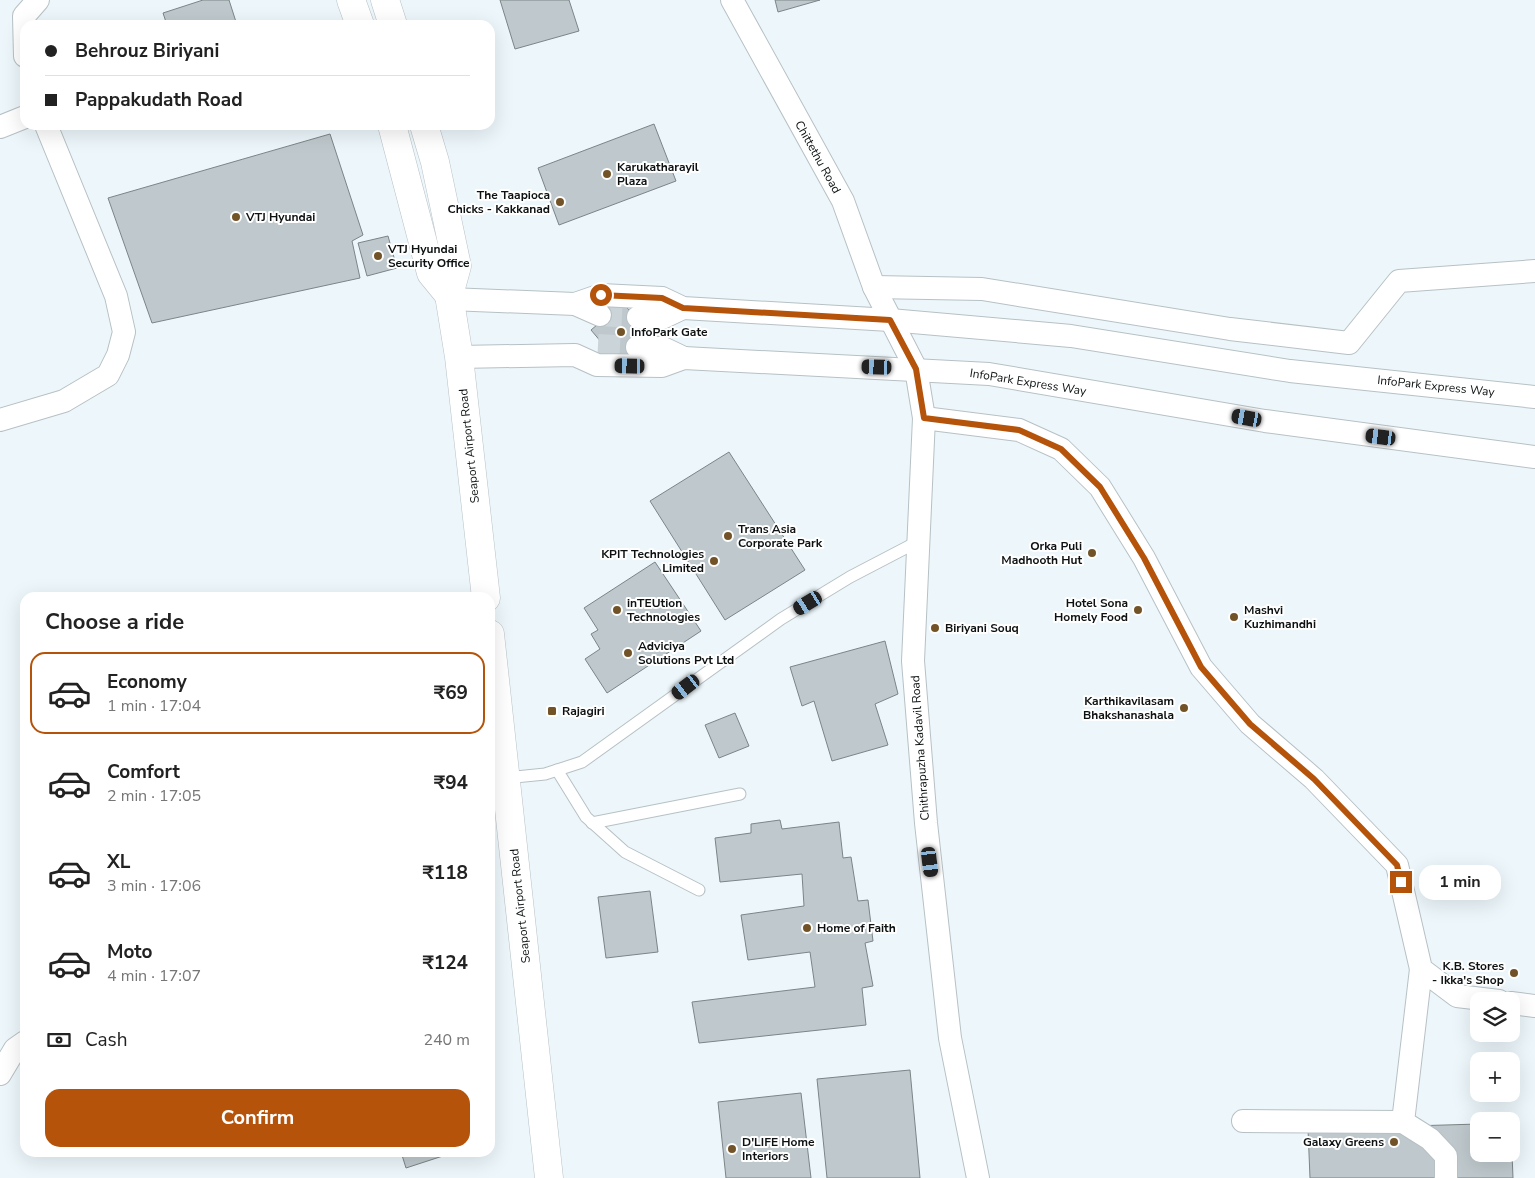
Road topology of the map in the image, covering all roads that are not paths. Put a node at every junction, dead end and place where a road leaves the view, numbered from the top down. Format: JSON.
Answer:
{"nodes":[{"id":1,"x":38,"y":0,"type":"edge"},
{"id":2,"x":351,"y":0,"type":"edge"},
{"id":3,"x":385,"y":0,"type":"edge"},
{"id":4,"x":732,"y":0,"type":"edge"},
{"id":5,"x":24,"y":20,"type":"edge"},
{"id":6,"x":358,"y":20,"type":"edge"},
{"id":7,"x":391,"y":20,"type":"edge"},
{"id":8,"x":20,"y":119,"type":"edge"},
{"id":9,"x":0,"y":127,"type":"edge"},
{"id":10,"x":48,"y":130,"type":"edge"},
{"id":11,"x":393,"y":130,"type":"edge"},
{"id":12,"x":425,"y":130,"type":"edge"},
{"id":13,"x":1535,"y":271,"type":"edge"},
{"id":14,"x":874,"y":287,"type":"junction"},
{"id":15,"x":450,"y":297,"type":"junction"},
{"id":16,"x":575,"y":304,"type":"junction"},
{"id":17,"x":683,"y":308,"type":"junction"},
{"id":18,"x":600,"y":315,"type":"tunnel mouth"},
{"id":19,"x":638,"y":317,"type":"tunnel mouth"},
{"id":20,"x":890,"y":320,"type":"junction"},
{"id":21,"x":598,"y":345,"type":"tunnel mouth"},
{"id":22,"x":637,"y":347,"type":"tunnel mouth"},
{"id":23,"x":575,"y":355,"type":"junction"},
{"id":24,"x":459,"y":357,"type":"junction"},
{"id":25,"x":684,"y":358,"type":"junction"},
{"id":26,"x":916,"y":369,"type":"junction"},
{"id":27,"x":1535,"y":397,"type":"edge"},
{"id":28,"x":924,"y":418,"type":"junction"},
{"id":29,"x":0,"y":420,"type":"edge"},
{"id":30,"x":1535,"y":457,"type":"edge"},
{"id":31,"x":919,"y":541,"type":"junction"},
{"id":32,"x":485,"y":592,"type":"edge"},
{"id":33,"x":495,"y":679,"type":"edge"},
{"id":34,"x":557,"y":770,"type":"junction"},
{"id":35,"x":506,"y":778,"type":"junction"},
{"id":36,"x":740,"y":794,"type":"dead end"},
{"id":37,"x":592,"y":823,"type":"junction"},
{"id":38,"x":699,"y":890,"type":"dead end"},
{"id":39,"x":1421,"y":969,"type":"junction"},
{"id":40,"x":1470,"y":998,"type":"edge"},
{"id":41,"x":1520,"y":1004,"type":"edge"},
{"id":42,"x":1535,"y":1006,"type":"edge"},
{"id":43,"x":20,"y":1046,"type":"edge"},
{"id":44,"x":0,"y":1074,"type":"edge"},
{"id":45,"x":1243,"y":1121,"type":"dead end"},
{"id":46,"x":1403,"y":1122,"type":"junction"},
{"id":47,"x":549,"y":1178,"type":"edge"},
{"id":48,"x":978,"y":1178,"type":"edge"},
{"id":49,"x":1446,"y":1178,"type":"edge"}],
"edges":[{"from":1,"to":5,"type":"street"},
{"from":2,"to":6,"type":"main road"},
{"from":3,"to":7,"type":"main road"},
{"from":4,"to":14,"type":"street","name":"Chittethu Road"},
{"from":8,"to":9,"type":"street"},
{"from":10,"to":29,"type":"street"},
{"from":11,"to":15,"type":"main road"},
{"from":12,"to":15,"type":"main road"},
{"from":13,"to":14,"type":"street"},
{"from":14,"to":20,"type":"street","name":"Chittethu Road"},
{"from":15,"to":16,"type":"street","name":"InfoPark Express Way"},
{"from":15,"to":24,"type":"main road","name":"Seaport Airport Road"},
{"from":16,"to":17,"type":"street","name":"InfoPark Express Way"},
{"from":16,"to":18,"type":"street"},
{"from":17,"to":19,"type":"street"},
{"from":17,"to":20,"type":"street","name":"InfoPark Express Way"},
{"from":20,"to":26,"type":"street","name":"Chithrapuzha Kadavil Road"},
{"from":20,"to":27,"type":"street","name":"InfoPark Express Way"},
{"from":21,"to":23,"type":"street"},
{"from":22,"to":25,"type":"street"},
{"from":23,"to":24,"type":"street","name":"InfoPark Express Way"},
{"from":23,"to":25,"type":"street","name":"InfoPark Express Way"},
{"from":24,"to":32,"type":"main road","name":"Seaport Airport Road"},
{"from":25,"to":26,"type":"street","name":"InfoPark Express Way"},
{"from":26,"to":28,"type":"street","name":"Chithrapuzha Kadavil Road"},
{"from":26,"to":30,"type":"street","name":"InfoPark Express Way"},
{"from":28,"to":31,"type":"street","name":"Chithrapuzha Kadavil Road"},
{"from":28,"to":39,"type":"street"},
{"from":31,"to":34,"type":"lane"},
{"from":31,"to":48,"type":"street","name":"Chithrapuzha Kadavil Road"},
{"from":33,"to":35,"type":"main road","name":"Seaport Airport Road"},
{"from":34,"to":35,"type":"lane"},
{"from":34,"to":37,"type":"lane"},
{"from":35,"to":47,"type":"main road","name":"Seaport Airport Road"},
{"from":36,"to":37,"type":"lane"},
{"from":37,"to":38,"type":"lane"},
{"from":39,"to":40,"type":"street"},
{"from":39,"to":46,"type":"street"},
{"from":41,"to":42,"type":"street"},
{"from":43,"to":44,"type":"street"},
{"from":45,"to":46,"type":"street"},
{"from":46,"to":49,"type":"street"}]}
